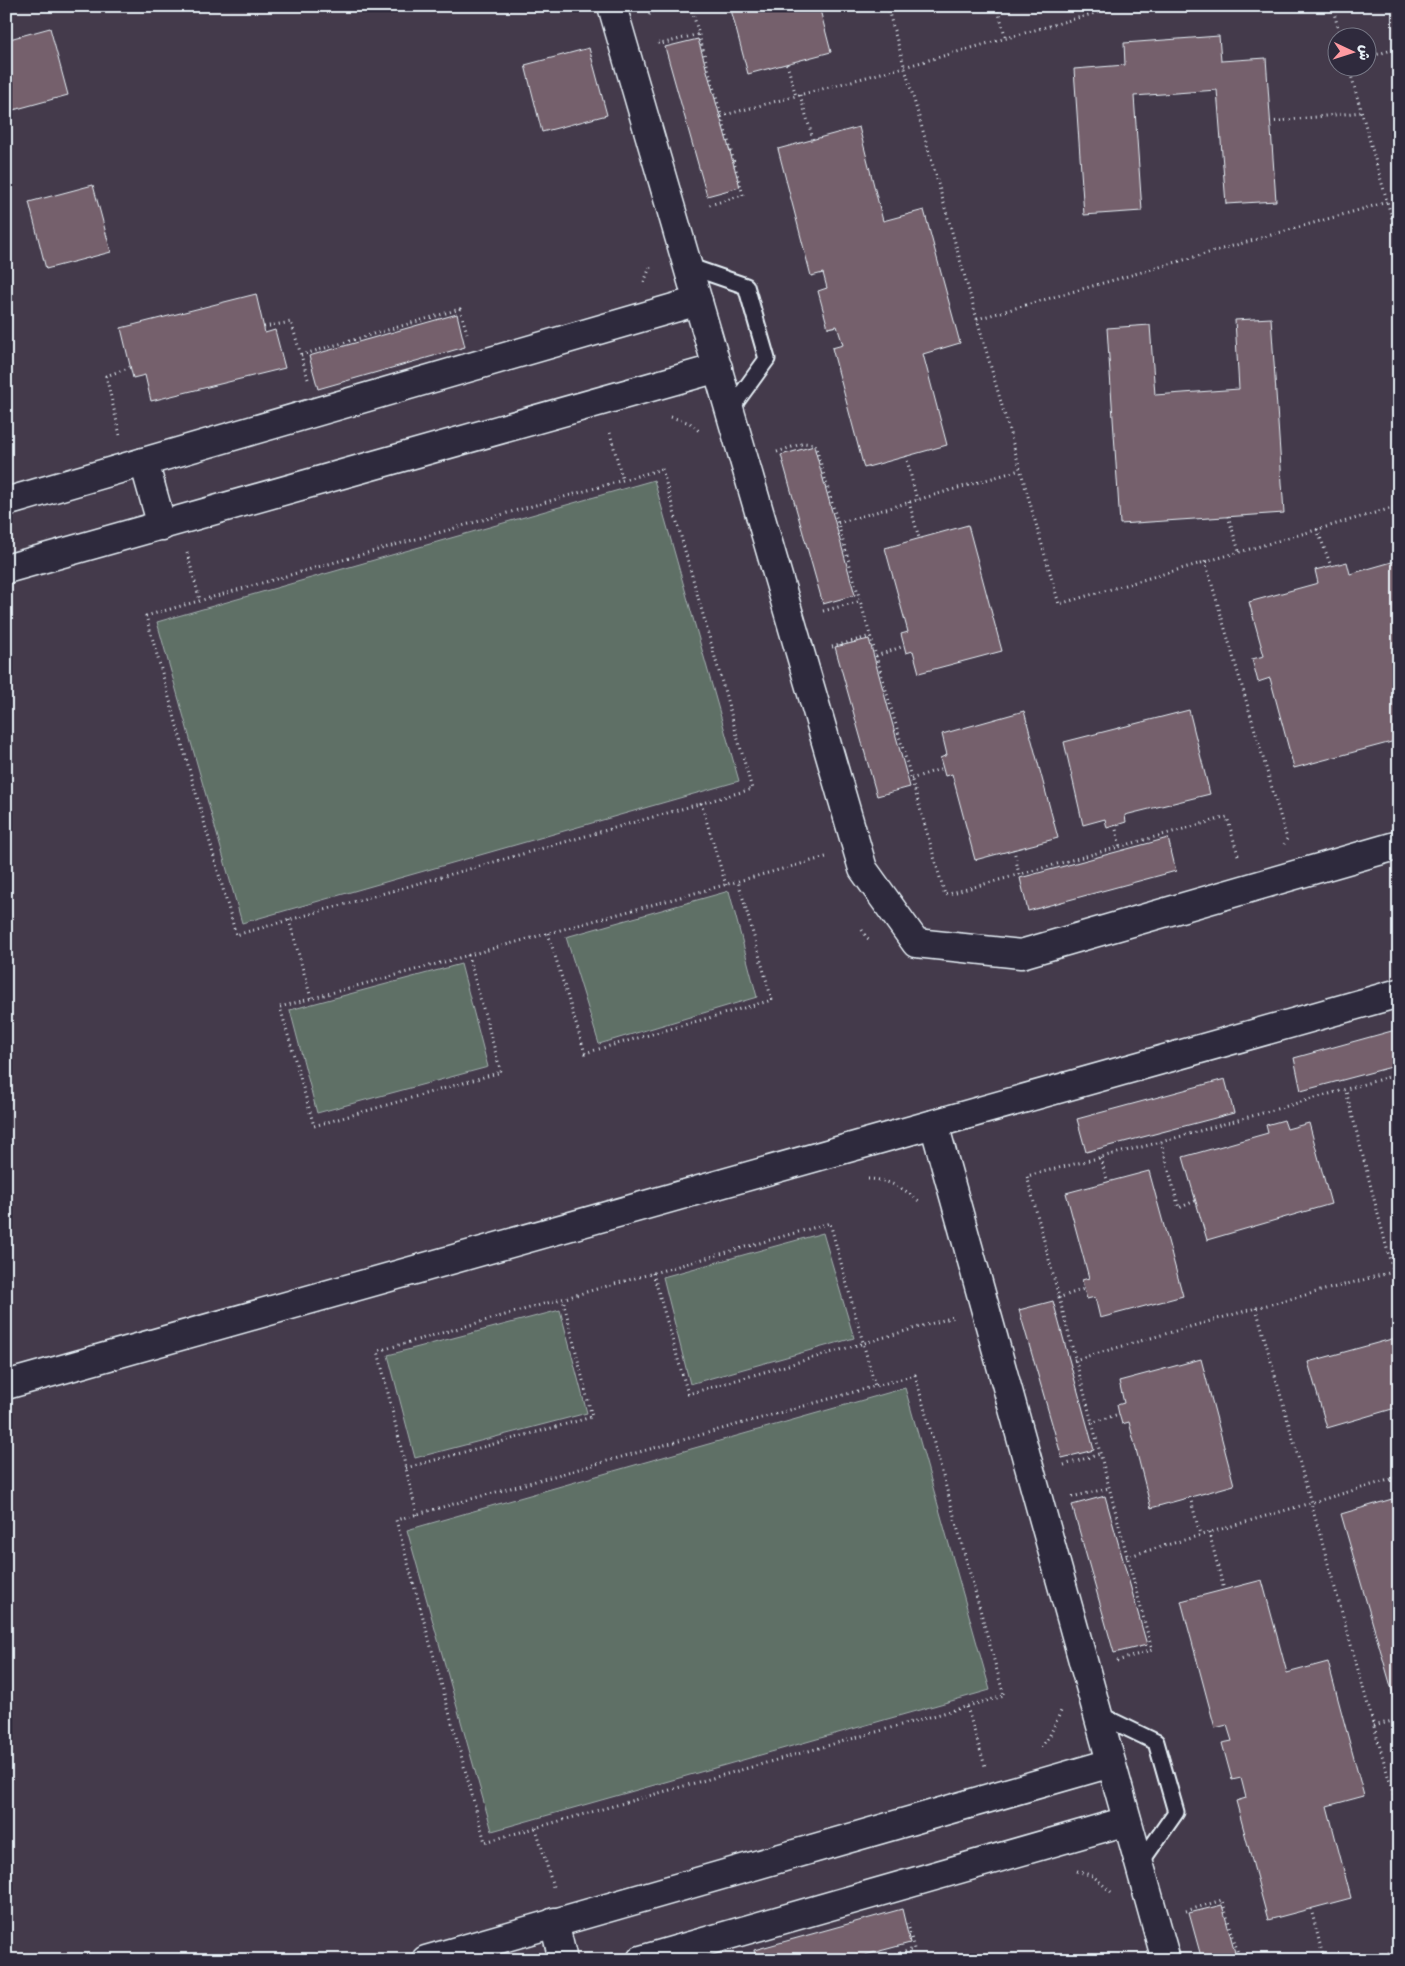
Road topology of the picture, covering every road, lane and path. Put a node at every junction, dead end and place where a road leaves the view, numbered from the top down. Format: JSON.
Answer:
{"nodes":[{"id":1,"x":612,"y":6,"type":"edge"},
{"id":2,"x":674,"y":6,"type":"edge"},
{"id":3,"x":691,"y":6,"type":"edge"},
{"id":4,"x":887,"y":6,"type":"edge"},
{"id":5,"x":997,"y":6,"type":"edge"},
{"id":6,"x":1120,"y":6,"type":"edge"},
{"id":7,"x":1332,"y":6,"type":"edge"},
{"id":8,"x":648,"y":18,"type":"dead end"},
{"id":9,"x":1338,"y":28,"type":"edge"},
{"id":10,"x":699,"y":34,"type":"junction"},
{"id":11,"x":1006,"y":39,"type":"junction"},
{"id":12,"x":656,"y":42,"type":"dead end"},
{"id":13,"x":1399,"y":48,"type":"edge"},
{"id":14,"x":1378,"y":54,"type":"edge"},
{"id":15,"x":787,"y":64,"type":"dead end"},
{"id":16,"x":904,"y":68,"type":"junction"},
{"id":17,"x":1352,"y":78,"type":"edge"},
{"id":18,"x":798,"y":96,"type":"junction"},
{"id":19,"x":1362,"y":112,"type":"junction"},
{"id":20,"x":721,"y":116,"type":"junction"},
{"id":21,"x":1270,"y":122,"type":"dead end"},
{"id":22,"x":813,"y":139,"type":"dead end"},
{"id":23,"x":1387,"y":202,"type":"junction"},
{"id":24,"x":706,"y":214,"type":"dead end"},
{"id":25,"x":1399,"y":243,"type":"edge"},
{"id":26,"x":654,"y":258,"type":"dead end"},
{"id":27,"x":688,"y":266,"type":"junction"},
{"id":28,"x":640,"y":290,"type":"dead end"},
{"id":29,"x":698,"y":301,"type":"junction"},
{"id":30,"x":977,"y":319,"type":"junction"},
{"id":31,"x":264,"y":327,"type":"dead end"},
{"id":32,"x":468,"y":337,"type":"dead end"},
{"id":33,"x":301,"y":355,"type":"junction"},
{"id":34,"x":131,"y":367,"type":"dead end"},
{"id":35,"x":718,"y":368,"type":"junction"},
{"id":36,"x":309,"y":382,"type":"dead end"},
{"id":37,"x":730,"y":410,"type":"junction"},
{"id":38,"x":668,"y":416,"type":"dead end"},
{"id":39,"x":609,"y":428,"type":"dead end"},
{"id":40,"x":701,"y":433,"type":"dead end"},
{"id":41,"x":122,"y":440,"type":"dead end"},
{"id":42,"x":772,"y":454,"type":"dead end"},
{"id":43,"x":906,"y":456,"type":"dead end"},
{"id":44,"x":144,"y":462,"type":"junction"},
{"id":45,"x":1020,"y":470,"type":"junction"},
{"id":46,"x":623,"y":481,"type":"junction"},
{"id":47,"x":916,"y":500,"type":"junction"},
{"id":48,"x":6,"y":502,"type":"edge"},
{"id":49,"x":910,"y":502,"type":"junction"},
{"id":50,"x":1399,"y":506,"type":"edge"},
{"id":51,"x":1228,"y":516,"type":"dead end"},
{"id":52,"x":838,"y":523,"type":"junction"},
{"id":53,"x":162,"y":526,"type":"junction"},
{"id":54,"x":1317,"y":529,"type":"junction"},
{"id":55,"x":919,"y":538,"type":"dead end"},
{"id":56,"x":185,"y":547,"type":"dead end"},
{"id":57,"x":1239,"y":551,"type":"junction"},
{"id":58,"x":1205,"y":561,"type":"junction"},
{"id":59,"x":1331,"y":566,"type":"dead end"},
{"id":60,"x":6,"y":569,"type":"edge"},
{"id":61,"x":200,"y":600,"type":"junction"},
{"id":62,"x":861,"y":601,"type":"junction"},
{"id":63,"x":820,"y":616,"type":"dead end"},
{"id":64,"x":871,"y":636,"type":"junction"},
{"id":65,"x":826,"y":644,"type":"dead end"},
{"id":66,"x":904,"y":646,"type":"dead end"},
{"id":67,"x":876,"y":656,"type":"junction"},
{"id":68,"x":1396,"y":740,"type":"dead end"},
{"id":69,"x":1399,"y":755,"type":"edge"},
{"id":70,"x":943,"y":768,"type":"dead end"},
{"id":71,"x":911,"y":779,"type":"junction"},
{"id":72,"x":701,"y":803,"type":"junction"},
{"id":73,"x":1115,"y":825,"type":"dead end"},
{"id":74,"x":1399,"y":845,"type":"edge"},
{"id":75,"x":1120,"y":847,"type":"junction"},
{"id":76,"x":1276,"y":847,"type":"dead end"},
{"id":77,"x":1014,"y":849,"type":"dead end"},
{"id":78,"x":833,"y":855,"type":"dead end"},
{"id":79,"x":1244,"y":856,"type":"dead end"},
{"id":80,"x":1019,"y":875,"type":"junction"},
{"id":81,"x":738,"y":881,"type":"junction"},
{"id":82,"x":726,"y":885,"type":"junction"},
{"id":83,"x":289,"y":920,"type":"junction"},
{"id":84,"x":862,"y":928,"type":"dead end"},
{"id":85,"x":548,"y":933,"type":"junction"},
{"id":86,"x":873,"y":942,"type":"dead end"},
{"id":87,"x":468,"y":955,"type":"junction"},
{"id":88,"x":1399,"y":993,"type":"edge"},
{"id":89,"x":311,"y":998,"type":"junction"},
{"id":90,"x":1399,"y":1074,"type":"edge"},
{"id":91,"x":1346,"y":1090,"type":"junction"},
{"id":92,"x":934,"y":1124,"type":"junction"},
{"id":93,"x":1162,"y":1142,"type":"junction"},
{"id":94,"x":1100,"y":1158,"type":"junction"},
{"id":95,"x":860,"y":1179,"type":"dead end"},
{"id":96,"x":1108,"y":1182,"type":"dead end"},
{"id":97,"x":1196,"y":1201,"type":"dead end"},
{"id":98,"x":926,"y":1208,"type":"dead end"},
{"id":99,"x":1393,"y":1272,"type":"junction"},
{"id":100,"x":653,"y":1273,"type":"junction"},
{"id":101,"x":1399,"y":1288,"type":"edge"},
{"id":102,"x":1084,"y":1289,"type":"dead end"},
{"id":103,"x":1058,"y":1298,"type":"junction"},
{"id":104,"x":563,"y":1299,"type":"junction"},
{"id":105,"x":1256,"y":1308,"type":"junction"},
{"id":106,"x":962,"y":1315,"type":"dead end"},
{"id":107,"x":863,"y":1344,"type":"junction"},
{"id":108,"x":1074,"y":1360,"type":"junction"},
{"id":109,"x":6,"y":1385,"type":"edge"},
{"id":110,"x":875,"y":1386,"type":"junction"},
{"id":111,"x":1119,"y":1414,"type":"dead end"},
{"id":112,"x":1090,"y":1423,"type":"junction"},
{"id":113,"x":1100,"y":1454,"type":"junction"},
{"id":114,"x":406,"y":1468,"type":"junction"},
{"id":115,"x":1062,"y":1468,"type":"dead end"},
{"id":116,"x":1399,"y":1477,"type":"edge"},
{"id":117,"x":1109,"y":1488,"type":"junction"},
{"id":118,"x":1064,"y":1495,"type":"dead end"},
{"id":119,"x":1190,"y":1497,"type":"dead end"},
{"id":120,"x":1310,"y":1502,"type":"junction"},
{"id":121,"x":417,"y":1515,"type":"junction"},
{"id":122,"x":1209,"y":1532,"type":"junction"},
{"id":123,"x":1200,"y":1534,"type":"junction"},
{"id":124,"x":1126,"y":1557,"type":"junction"},
{"id":125,"x":1224,"y":1590,"type":"dead end"},
{"id":126,"x":1111,"y":1663,"type":"dead end"},
{"id":127,"x":967,"y":1707,"type":"junction"},
{"id":128,"x":1062,"y":1710,"type":"dead end"},
{"id":129,"x":1098,"y":1714,"type":"junction"},
{"id":130,"x":1399,"y":1719,"type":"edge"},
{"id":131,"x":1374,"y":1726,"type":"junction"},
{"id":132,"x":1039,"y":1749,"type":"dead end"},
{"id":133,"x":1111,"y":1762,"type":"junction"},
{"id":134,"x":988,"y":1775,"type":"dead end"},
{"id":135,"x":1399,"y":1815,"type":"edge"},
{"id":136,"x":1127,"y":1820,"type":"junction"},
{"id":137,"x":536,"y":1828,"type":"junction"},
{"id":138,"x":1139,"y":1865,"type":"junction"},
{"id":139,"x":1075,"y":1870,"type":"dead end"},
{"id":140,"x":1114,"y":1897,"type":"dead end"},
{"id":141,"x":555,"y":1909,"type":"junction"},
{"id":142,"x":1311,"y":1909,"type":"dead end"},
{"id":143,"x":1180,"y":1912,"type":"dead end"},
{"id":144,"x":906,"y":1915,"type":"dead end"},
{"id":145,"x":1399,"y":1950,"type":"edge"},
{"id":146,"x":426,"y":1960,"type":"edge"},
{"id":147,"x":564,"y":1960,"type":"edge"},
{"id":148,"x":641,"y":1960,"type":"edge"},
{"id":149,"x":876,"y":1960,"type":"edge"},
{"id":150,"x":1166,"y":1960,"type":"edge"},
{"id":151,"x":1240,"y":1960,"type":"edge"},
{"id":152,"x":1324,"y":1960,"type":"edge"},
{"id":153,"x":1364,"y":1960,"type":"edge"}],
"edges":[{"from":1,"to":27,"type":"street"},
{"from":2,"to":8,"type":"path"},
{"from":3,"to":10,"type":"path"},
{"from":4,"to":16,"type":"path"},
{"from":5,"to":11,"type":"path"},
{"from":6,"to":11,"type":"path"},
{"from":7,"to":9,"type":"path"},
{"from":10,"to":12,"type":"path"},
{"from":10,"to":20,"type":"path"},
{"from":11,"to":16,"type":"path"},
{"from":13,"to":14,"type":"path"},
{"from":15,"to":18,"type":"path"},
{"from":16,"to":18,"type":"path"},
{"from":16,"to":30,"type":"path"},
{"from":17,"to":19,"type":"path"},
{"from":18,"to":20,"type":"path"},
{"from":18,"to":22,"type":"path"},
{"from":19,"to":21,"type":"path"},
{"from":19,"to":23,"type":"path"},
{"from":20,"to":24,"type":"path"},
{"from":23,"to":25,"type":"path"},
{"from":23,"to":30,"type":"path"},
{"from":26,"to":28,"type":"path"},
{"from":27,"to":29,"type":"street"},
{"from":27,"to":37,"type":"lane"},
{"from":29,"to":35,"type":"street"},
{"from":29,"to":44,"type":"street"},
{"from":30,"to":45,"type":"path"},
{"from":31,"to":33,"type":"path"},
{"from":32,"to":33,"type":"path"},
{"from":33,"to":36,"type":"path"},
{"from":34,"to":41,"type":"path"},
{"from":35,"to":37,"type":"street"},
{"from":35,"to":53,"type":"street"},
{"from":37,"to":74,"type":"street"},
{"from":38,"to":40,"type":"path"},
{"from":39,"to":46,"type":"path"},
{"from":42,"to":52,"type":"path"},
{"from":43,"to":47,"type":"path"},
{"from":44,"to":48,"type":"street"},
{"from":44,"to":53,"type":"street"},
{"from":45,"to":47,"type":"path"},
{"from":45,"to":58,"type":"path"},
{"from":46,"to":61,"type":"path"},
{"from":46,"to":72,"type":"path"},
{"from":47,"to":49,"type":"path"},
{"from":49,"to":52,"type":"path"},
{"from":49,"to":55,"type":"path"},
{"from":50,"to":54,"type":"path"},
{"from":51,"to":57,"type":"path"},
{"from":52,"to":62,"type":"path"},
{"from":53,"to":60,"type":"street"},
{"from":54,"to":57,"type":"path"},
{"from":54,"to":59,"type":"path"},
{"from":56,"to":61,"type":"path"},
{"from":57,"to":58,"type":"path"},
{"from":58,"to":76,"type":"path"},
{"from":61,"to":83,"type":"path"},
{"from":62,"to":63,"type":"path"},
{"from":62,"to":64,"type":"path"},
{"from":64,"to":65,"type":"path"},
{"from":64,"to":67,"type":"path"},
{"from":66,"to":67,"type":"path"},
{"from":67,"to":71,"type":"path"},
{"from":68,"to":69,"type":"path"},
{"from":70,"to":71,"type":"path"},
{"from":71,"to":80,"type":"path"},
{"from":72,"to":82,"type":"path"},
{"from":72,"to":83,"type":"path"},
{"from":73,"to":75,"type":"path"},
{"from":75,"to":79,"type":"path"},
{"from":75,"to":80,"type":"path"},
{"from":77,"to":80,"type":"path"},
{"from":78,"to":81,"type":"path"},
{"from":81,"to":82,"type":"path"},
{"from":81,"to":85,"type":"path"},
{"from":82,"to":85,"type":"path"},
{"from":83,"to":89,"type":"path"},
{"from":84,"to":86,"type":"path"},
{"from":85,"to":87,"type":"path"},
{"from":87,"to":89,"type":"path"},
{"from":87,"to":89,"type":"path"},
{"from":88,"to":92,"type":"street"},
{"from":90,"to":91,"type":"path"},
{"from":91,"to":93,"type":"path"},
{"from":91,"to":99,"type":"path"},
{"from":92,"to":109,"type":"street"},
{"from":92,"to":129,"type":"street"},
{"from":93,"to":94,"type":"path"},
{"from":93,"to":97,"type":"path"},
{"from":94,"to":96,"type":"path"},
{"from":94,"to":103,"type":"path"},
{"from":95,"to":98,"type":"path"},
{"from":99,"to":101,"type":"path"},
{"from":99,"to":105,"type":"path"},
{"from":100,"to":104,"type":"path"},
{"from":100,"to":107,"type":"path"},
{"from":100,"to":107,"type":"path"},
{"from":102,"to":103,"type":"path"},
{"from":103,"to":108,"type":"path"},
{"from":104,"to":114,"type":"path"},
{"from":104,"to":114,"type":"path"},
{"from":105,"to":108,"type":"path"},
{"from":105,"to":120,"type":"path"},
{"from":106,"to":107,"type":"path"},
{"from":107,"to":110,"type":"path"},
{"from":108,"to":112,"type":"path"},
{"from":110,"to":121,"type":"path"},
{"from":110,"to":127,"type":"path"},
{"from":111,"to":112,"type":"path"},
{"from":112,"to":113,"type":"path"},
{"from":113,"to":115,"type":"path"},
{"from":113,"to":117,"type":"path"},
{"from":114,"to":121,"type":"path"},
{"from":116,"to":120,"type":"path"},
{"from":117,"to":118,"type":"path"},
{"from":117,"to":124,"type":"path"},
{"from":119,"to":123,"type":"path"},
{"from":120,"to":122,"type":"path"},
{"from":120,"to":131,"type":"path"},
{"from":121,"to":137,"type":"path"},
{"from":122,"to":123,"type":"path"},
{"from":122,"to":125,"type":"path"},
{"from":123,"to":124,"type":"path"},
{"from":124,"to":126,"type":"path"},
{"from":127,"to":134,"type":"path"},
{"from":127,"to":137,"type":"path"},
{"from":128,"to":132,"type":"path"},
{"from":129,"to":133,"type":"street"},
{"from":129,"to":138,"type":"lane"},
{"from":130,"to":131,"type":"path"},
{"from":131,"to":135,"type":"path"},
{"from":133,"to":136,"type":"street"},
{"from":133,"to":141,"type":"street"},
{"from":136,"to":138,"type":"street"},
{"from":136,"to":148,"type":"street"},
{"from":137,"to":141,"type":"path"},
{"from":138,"to":150,"type":"street"},
{"from":139,"to":140,"type":"path"},
{"from":141,"to":146,"type":"street"},
{"from":141,"to":147,"type":"street"},
{"from":142,"to":152,"type":"path"},
{"from":143,"to":151,"type":"path"},
{"from":144,"to":149,"type":"path"},
{"from":145,"to":153,"type":"path"}]}
